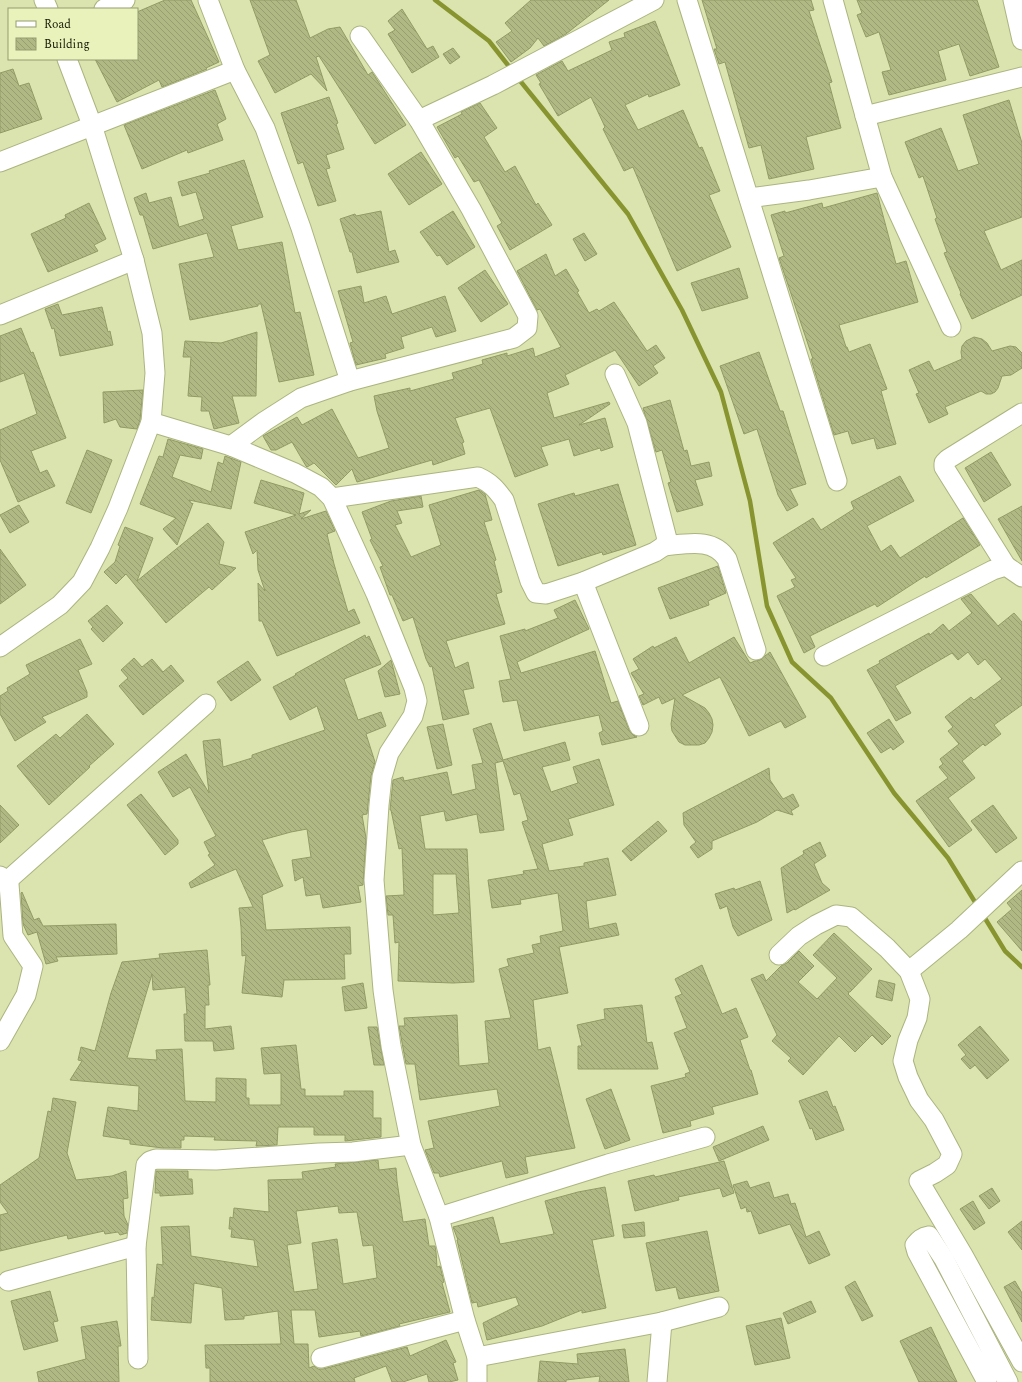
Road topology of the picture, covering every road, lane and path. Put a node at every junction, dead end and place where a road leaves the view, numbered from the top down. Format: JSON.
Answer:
{"nodes":[{"id":1,"x":125,"y":0,"type":"edge"},
{"id":2,"x":208,"y":0,"type":"edge"},
{"id":3,"x":654,"y":0,"type":"edge"},
{"id":4,"x":687,"y":0,"type":"edge"},
{"id":5,"x":833,"y":0,"type":"edge"},
{"id":6,"x":1013,"y":0,"type":"edge"},
{"id":7,"x":106,"y":8,"type":"edge"},
{"id":8,"x":360,"y":36,"type":"dead end"},
{"id":9,"x":1022,"y":40,"type":"edge"},
{"id":10,"x":67,"y":60,"type":"edge"},
{"id":11,"x":235,"y":70,"type":"junction"},
{"id":12,"x":1022,"y":77,"type":"edge"},
{"id":13,"x":865,"y":116,"type":"junction"},
{"id":14,"x":419,"y":120,"type":"junction"},
{"id":15,"x":92,"y":125,"type":"junction"},
{"id":16,"x":0,"y":162,"type":"edge"},
{"id":17,"x":882,"y":177,"type":"junction"},
{"id":18,"x":749,"y":198,"type":"junction"},
{"id":19,"x":134,"y":260,"type":"junction"},
{"id":20,"x":0,"y":315,"type":"edge"},
{"id":21,"x":951,"y":327,"type":"dead end"},
{"id":22,"x":615,"y":374,"type":"dead end"},
{"id":23,"x":350,"y":381,"type":"junction"},
{"id":24,"x":1022,"y":413,"type":"edge"},
{"id":25,"x":151,"y":422,"type":"junction"},
{"id":26,"x":232,"y":446,"type":"junction"},
{"id":27,"x":837,"y":481,"type":"dead end"},
{"id":28,"x":332,"y":498,"type":"junction"},
{"id":29,"x":664,"y":546,"type":"junction"},
{"id":30,"x":1006,"y":566,"type":"junction"},
{"id":31,"x":1022,"y":577,"type":"edge"},
{"id":32,"x":583,"y":582,"type":"junction"},
{"id":33,"x":0,"y":647,"type":"edge"},
{"id":34,"x":756,"y":650,"type":"dead end"},
{"id":35,"x":824,"y":656,"type":"dead end"},
{"id":36,"x":206,"y":704,"type":"dead end"},
{"id":37,"x":639,"y":726,"type":"dead end"},
{"id":38,"x":1022,"y":871,"type":"edge"},
{"id":39,"x":4,"y":878,"type":"edge"},
{"id":40,"x":779,"y":955,"type":"dead end"},
{"id":41,"x":909,"y":972,"type":"junction"},
{"id":42,"x":0,"y":1041,"type":"edge"},
{"id":43,"x":705,"y":1137,"type":"dead end"},
{"id":44,"x":411,"y":1145,"type":"junction"},
{"id":45,"x":439,"y":1217,"type":"junction"},
{"id":46,"x":136,"y":1246,"type":"junction"},
{"id":47,"x":8,"y":1280,"type":"dead end"},
{"id":48,"x":719,"y":1307,"type":"dead end"},
{"id":49,"x":464,"y":1320,"type":"junction"},
{"id":50,"x":662,"y":1322,"type":"junction"},
{"id":51,"x":477,"y":1357,"type":"junction"},
{"id":52,"x":321,"y":1358,"type":"dead end"},
{"id":53,"x":138,"y":1359,"type":"dead end"},
{"id":54,"x":1022,"y":1362,"type":"edge"},
{"id":55,"x":477,"y":1382,"type":"edge"},
{"id":56,"x":657,"y":1382,"type":"edge"},
{"id":57,"x":987,"y":1382,"type":"edge"},
{"id":58,"x":1008,"y":1382,"type":"edge"}],
"edges":[{"from":1,"to":7,"type":"street"},
{"from":2,"to":11,"type":"street"},
{"from":3,"to":14,"type":"street"},
{"from":4,"to":18,"type":"street"},
{"from":5,"to":13,"type":"street"},
{"from":6,"to":9,"type":"street"},
{"from":8,"to":14,"type":"street"},
{"from":10,"to":15,"type":"street"},
{"from":11,"to":15,"type":"street"},
{"from":11,"to":23,"type":"street"},
{"from":12,"to":13,"type":"street"},
{"from":13,"to":17,"type":"street"},
{"from":14,"to":23,"type":"street"},
{"from":15,"to":16,"type":"street"},
{"from":15,"to":19,"type":"street"},
{"from":17,"to":18,"type":"street"},
{"from":17,"to":21,"type":"street"},
{"from":18,"to":27,"type":"street"},
{"from":19,"to":20,"type":"street"},
{"from":19,"to":25,"type":"street"},
{"from":22,"to":29,"type":"street"},
{"from":23,"to":26,"type":"street"},
{"from":24,"to":30,"type":"street"},
{"from":25,"to":26,"type":"street"},
{"from":25,"to":33,"type":"street"},
{"from":26,"to":28,"type":"street"},
{"from":28,"to":32,"type":"street"},
{"from":28,"to":44,"type":"street"},
{"from":29,"to":32,"type":"street"},
{"from":29,"to":34,"type":"street"},
{"from":30,"to":31,"type":"street"},
{"from":30,"to":35,"type":"street"},
{"from":32,"to":37,"type":"street"},
{"from":36,"to":39,"type":"street"},
{"from":38,"to":41,"type":"street"},
{"from":39,"to":42,"type":"street"},
{"from":40,"to":41,"type":"street"},
{"from":41,"to":54,"type":"street"},
{"from":43,"to":45,"type":"street"},
{"from":44,"to":45,"type":"street"},
{"from":44,"to":46,"type":"street"},
{"from":45,"to":49,"type":"street"},
{"from":46,"to":47,"type":"street"},
{"from":46,"to":53,"type":"street"},
{"from":48,"to":50,"type":"street"},
{"from":49,"to":51,"type":"street"},
{"from":49,"to":52,"type":"street"},
{"from":50,"to":51,"type":"street"},
{"from":50,"to":56,"type":"street"},
{"from":51,"to":55,"type":"street"},
{"from":57,"to":58,"type":"street"}]}
